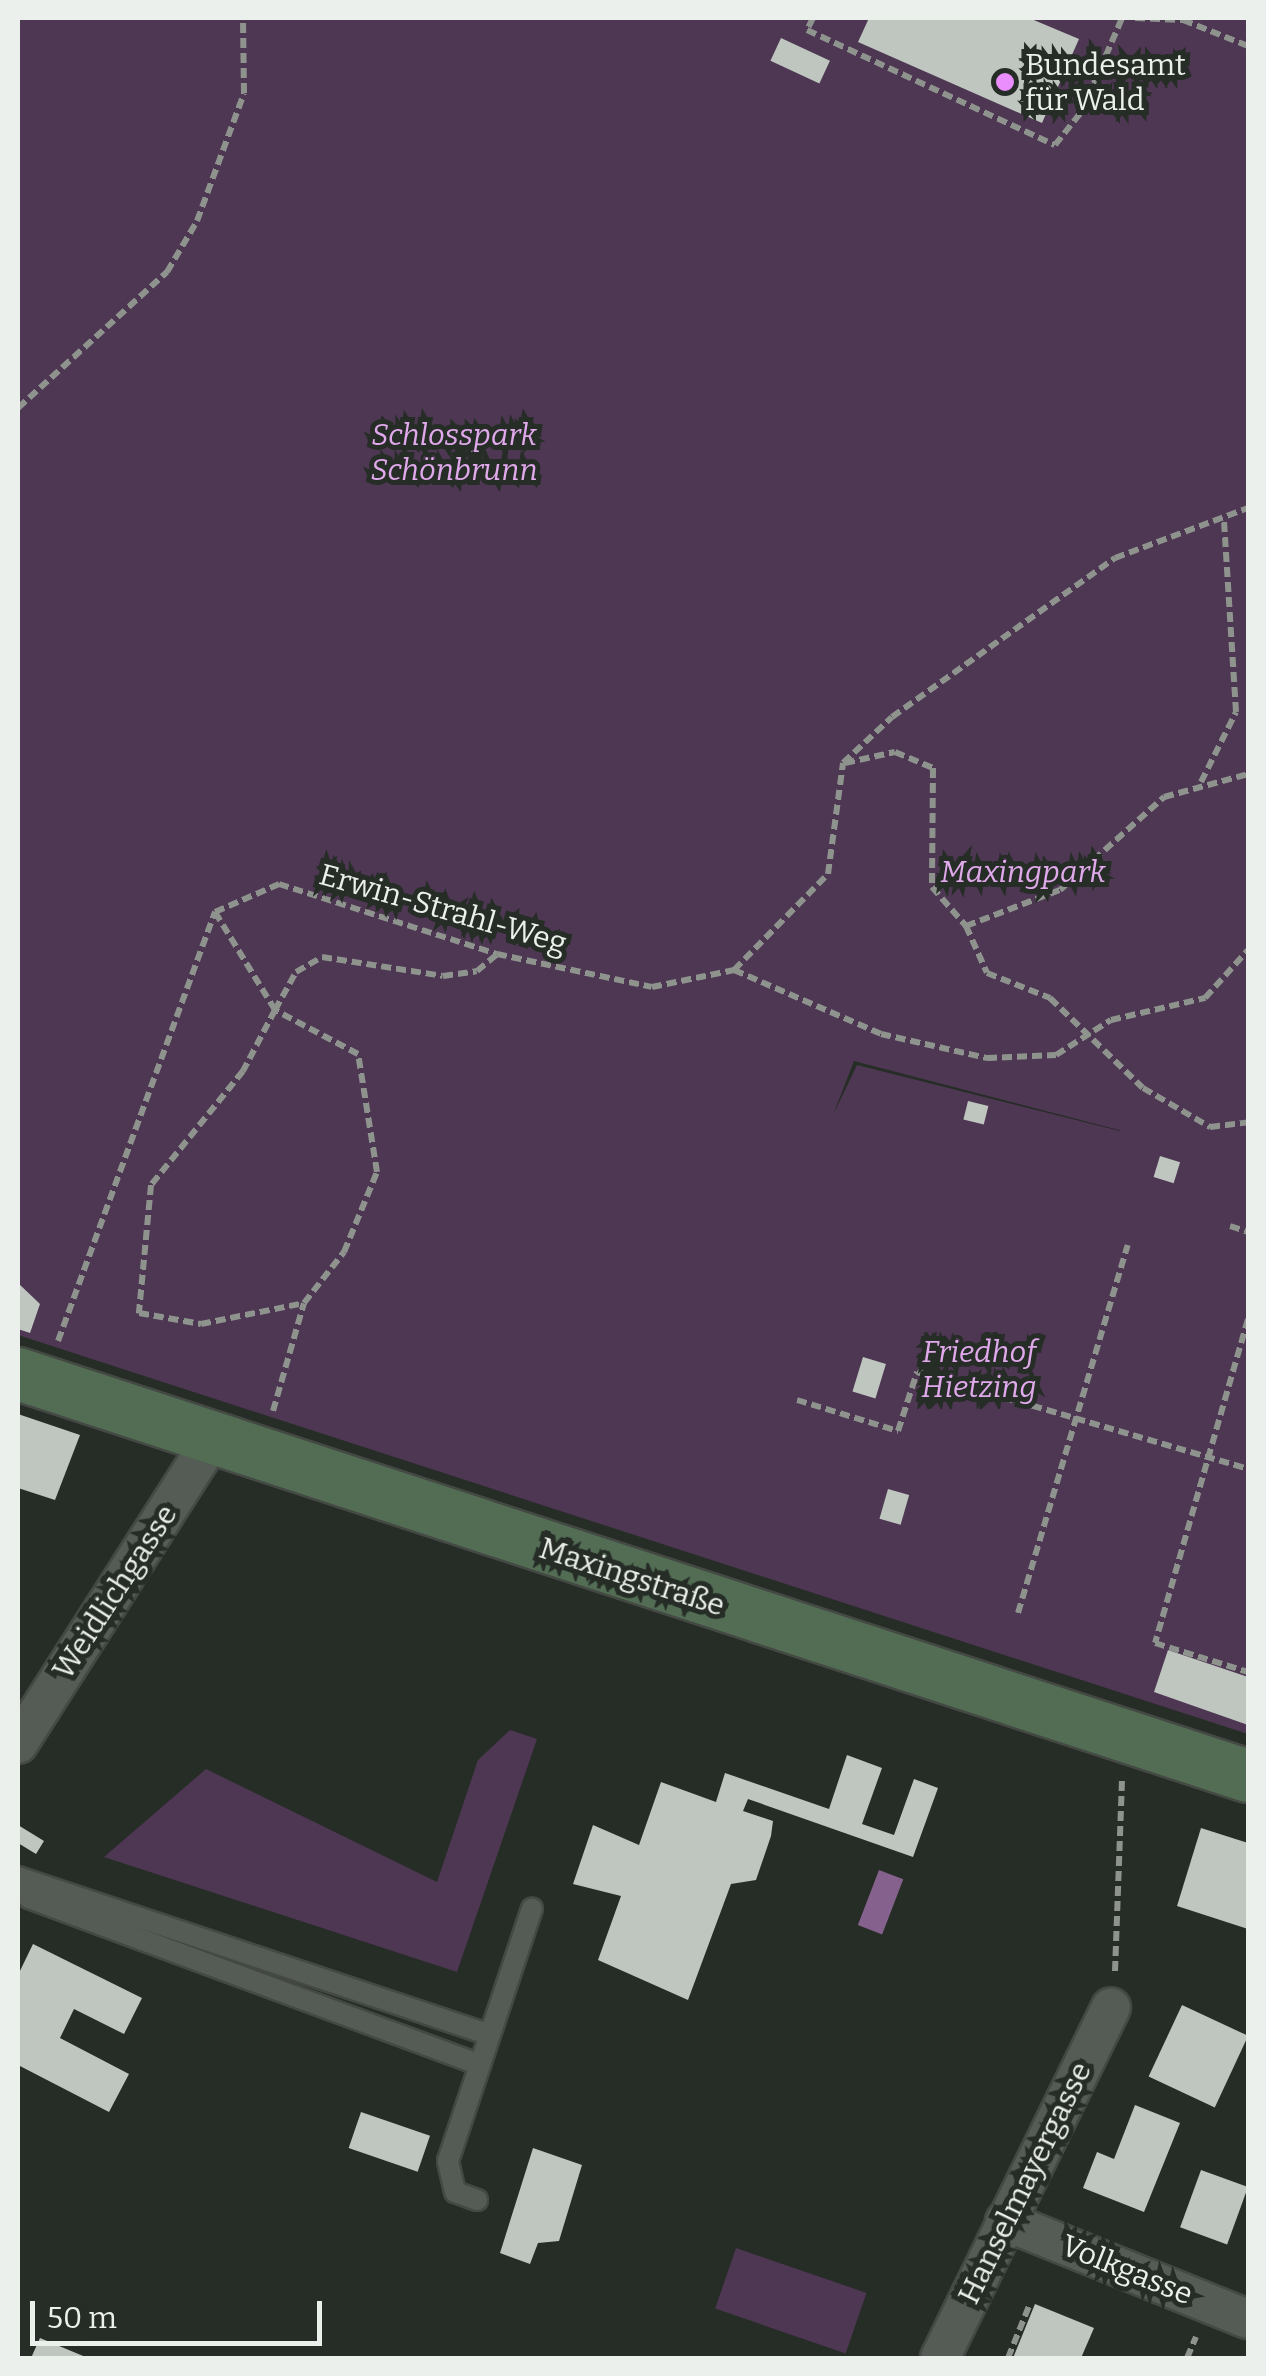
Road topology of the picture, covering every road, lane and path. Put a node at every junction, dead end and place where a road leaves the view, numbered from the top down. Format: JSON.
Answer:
{"nodes":[{"id":1,"x":243,"y":18,"type":"edge"},
{"id":2,"x":813,"y":18,"type":"edge"},
{"id":3,"x":1122,"y":18,"type":"edge"},
{"id":4,"x":1134,"y":18,"type":"edge"},
{"id":5,"x":1248,"y":46,"type":"edge"},
{"id":6,"x":18,"y":408,"type":"edge"},
{"id":7,"x":1248,"y":508,"type":"edge"},
{"id":8,"x":1224,"y":520,"type":"junction"},
{"id":9,"x":843,"y":763,"type":"junction"},
{"id":10,"x":1248,"y":774,"type":"edge"},
{"id":11,"x":1200,"y":783,"type":"junction"},
{"id":12,"x":215,"y":912,"type":"junction"},
{"id":13,"x":966,"y":926,"type":"junction"},
{"id":14,"x":1248,"y":950,"type":"edge"},
{"id":15,"x":497,"y":954,"type":"junction"},
{"id":16,"x":734,"y":970,"type":"junction"},
{"id":17,"x":276,"y":1010,"type":"junction"},
{"id":18,"x":1091,"y":1033,"type":"junction"},
{"id":19,"x":1248,"y":1122,"type":"edge"},
{"id":20,"x":1230,"y":1226,"type":"dead end"},
{"id":21,"x":1248,"y":1232,"type":"edge"},
{"id":22,"x":1128,"y":1245,"type":"dead end"},
{"id":23,"x":304,"y":1303,"type":"junction"},
{"id":24,"x":1248,"y":1318,"type":"edge"},
{"id":25,"x":31,"y":1379,"type":"edge"},
{"id":26,"x":797,"y":1400,"type":"dead end"},
{"id":27,"x":1079,"y":1419,"type":"junction"},
{"id":28,"x":212,"y":1440,"type":"junction"},
{"id":29,"x":262,"y":1456,"type":"junction"},
{"id":30,"x":1207,"y":1456,"type":"junction"},
{"id":31,"x":1248,"y":1469,"type":"edge"},
{"id":32,"x":1018,"y":1613,"type":"dead end"},
{"id":33,"x":1248,"y":1672,"type":"edge"},
{"id":34,"x":18,"y":1744,"type":"edge"},
{"id":35,"x":1124,"y":1774,"type":"dead end"},
{"id":36,"x":1248,"y":1776,"type":"edge"},
{"id":37,"x":18,"y":1879,"type":"edge"},
{"id":38,"x":532,"y":1908,"type":"dead end"},
{"id":39,"x":1111,"y":2007,"type":"joint"},
{"id":40,"x":488,"y":2034,"type":"junction"},
{"id":41,"x":480,"y":2065,"type":"junction"},
{"id":42,"x":477,"y":2200,"type":"dead end"},
{"id":43,"x":1005,"y":2221,"type":"junction"},
{"id":44,"x":1029,"y":2306,"type":"dead end"},
{"id":45,"x":1248,"y":2318,"type":"edge"},
{"id":46,"x":1191,"y":2349,"type":"dead end"},
{"id":47,"x":940,"y":2358,"type":"edge"},
{"id":48,"x":1008,"y":2358,"type":"edge"},
{"id":49,"x":1187,"y":2358,"type":"edge"}],
"edges":[{"from":1,"to":6,"type":"path"},
{"from":2,"to":3,"type":"path"},
{"from":4,"to":5,"type":"path"},
{"from":7,"to":8,"type":"path"},
{"from":8,"to":9,"type":"path"},
{"from":8,"to":11,"type":"path"},
{"from":9,"to":13,"type":"path"},
{"from":9,"to":16,"type":"path"},
{"from":10,"to":11,"type":"path"},
{"from":11,"to":13,"type":"path"},
{"from":12,"to":15,"type":"path","name":"Erwin-Strahl-Weg"},
{"from":12,"to":17,"type":"path"},
{"from":12,"to":25,"type":"path"},
{"from":13,"to":18,"type":"path"},
{"from":14,"to":18,"type":"path"},
{"from":15,"to":16,"type":"path","name":"Erwin-Strahl-Weg"},
{"from":15,"to":17,"type":"path"},
{"from":16,"to":18,"type":"path"},
{"from":17,"to":23,"type":"path"},
{"from":17,"to":23,"type":"path"},
{"from":18,"to":19,"type":"path"},
{"from":20,"to":21,"type":"path"},
{"from":22,"to":27,"type":"path"},
{"from":23,"to":29,"type":"path"},
{"from":24,"to":30,"type":"path"},
{"from":25,"to":28,"type":"street","name":"Maxingstraße"},
{"from":26,"to":27,"type":"path"},
{"from":27,"to":30,"type":"path"},
{"from":27,"to":32,"type":"path"},
{"from":28,"to":29,"type":"street","name":"Maxingstraße"},
{"from":28,"to":34,"type":"street","name":"Weidlichgasse"},
{"from":29,"to":36,"type":"street","name":"Maxingstraße"},
{"from":30,"to":31,"type":"path"},
{"from":30,"to":33,"type":"path"},
{"from":35,"to":39,"type":"path"},
{"from":37,"to":40,"type":"lane"},
{"from":37,"to":41,"type":"lane"},
{"from":38,"to":40,"type":"lane"},
{"from":39,"to":43,"type":"street","name":"Hanselmayergasse"},
{"from":40,"to":41,"type":"lane"},
{"from":41,"to":42,"type":"lane"},
{"from":43,"to":45,"type":"street","name":"Volkgasse"},
{"from":43,"to":47,"type":"street","name":"Hanselmayergasse"},
{"from":44,"to":48,"type":"path"},
{"from":46,"to":49,"type":"path"}]}
